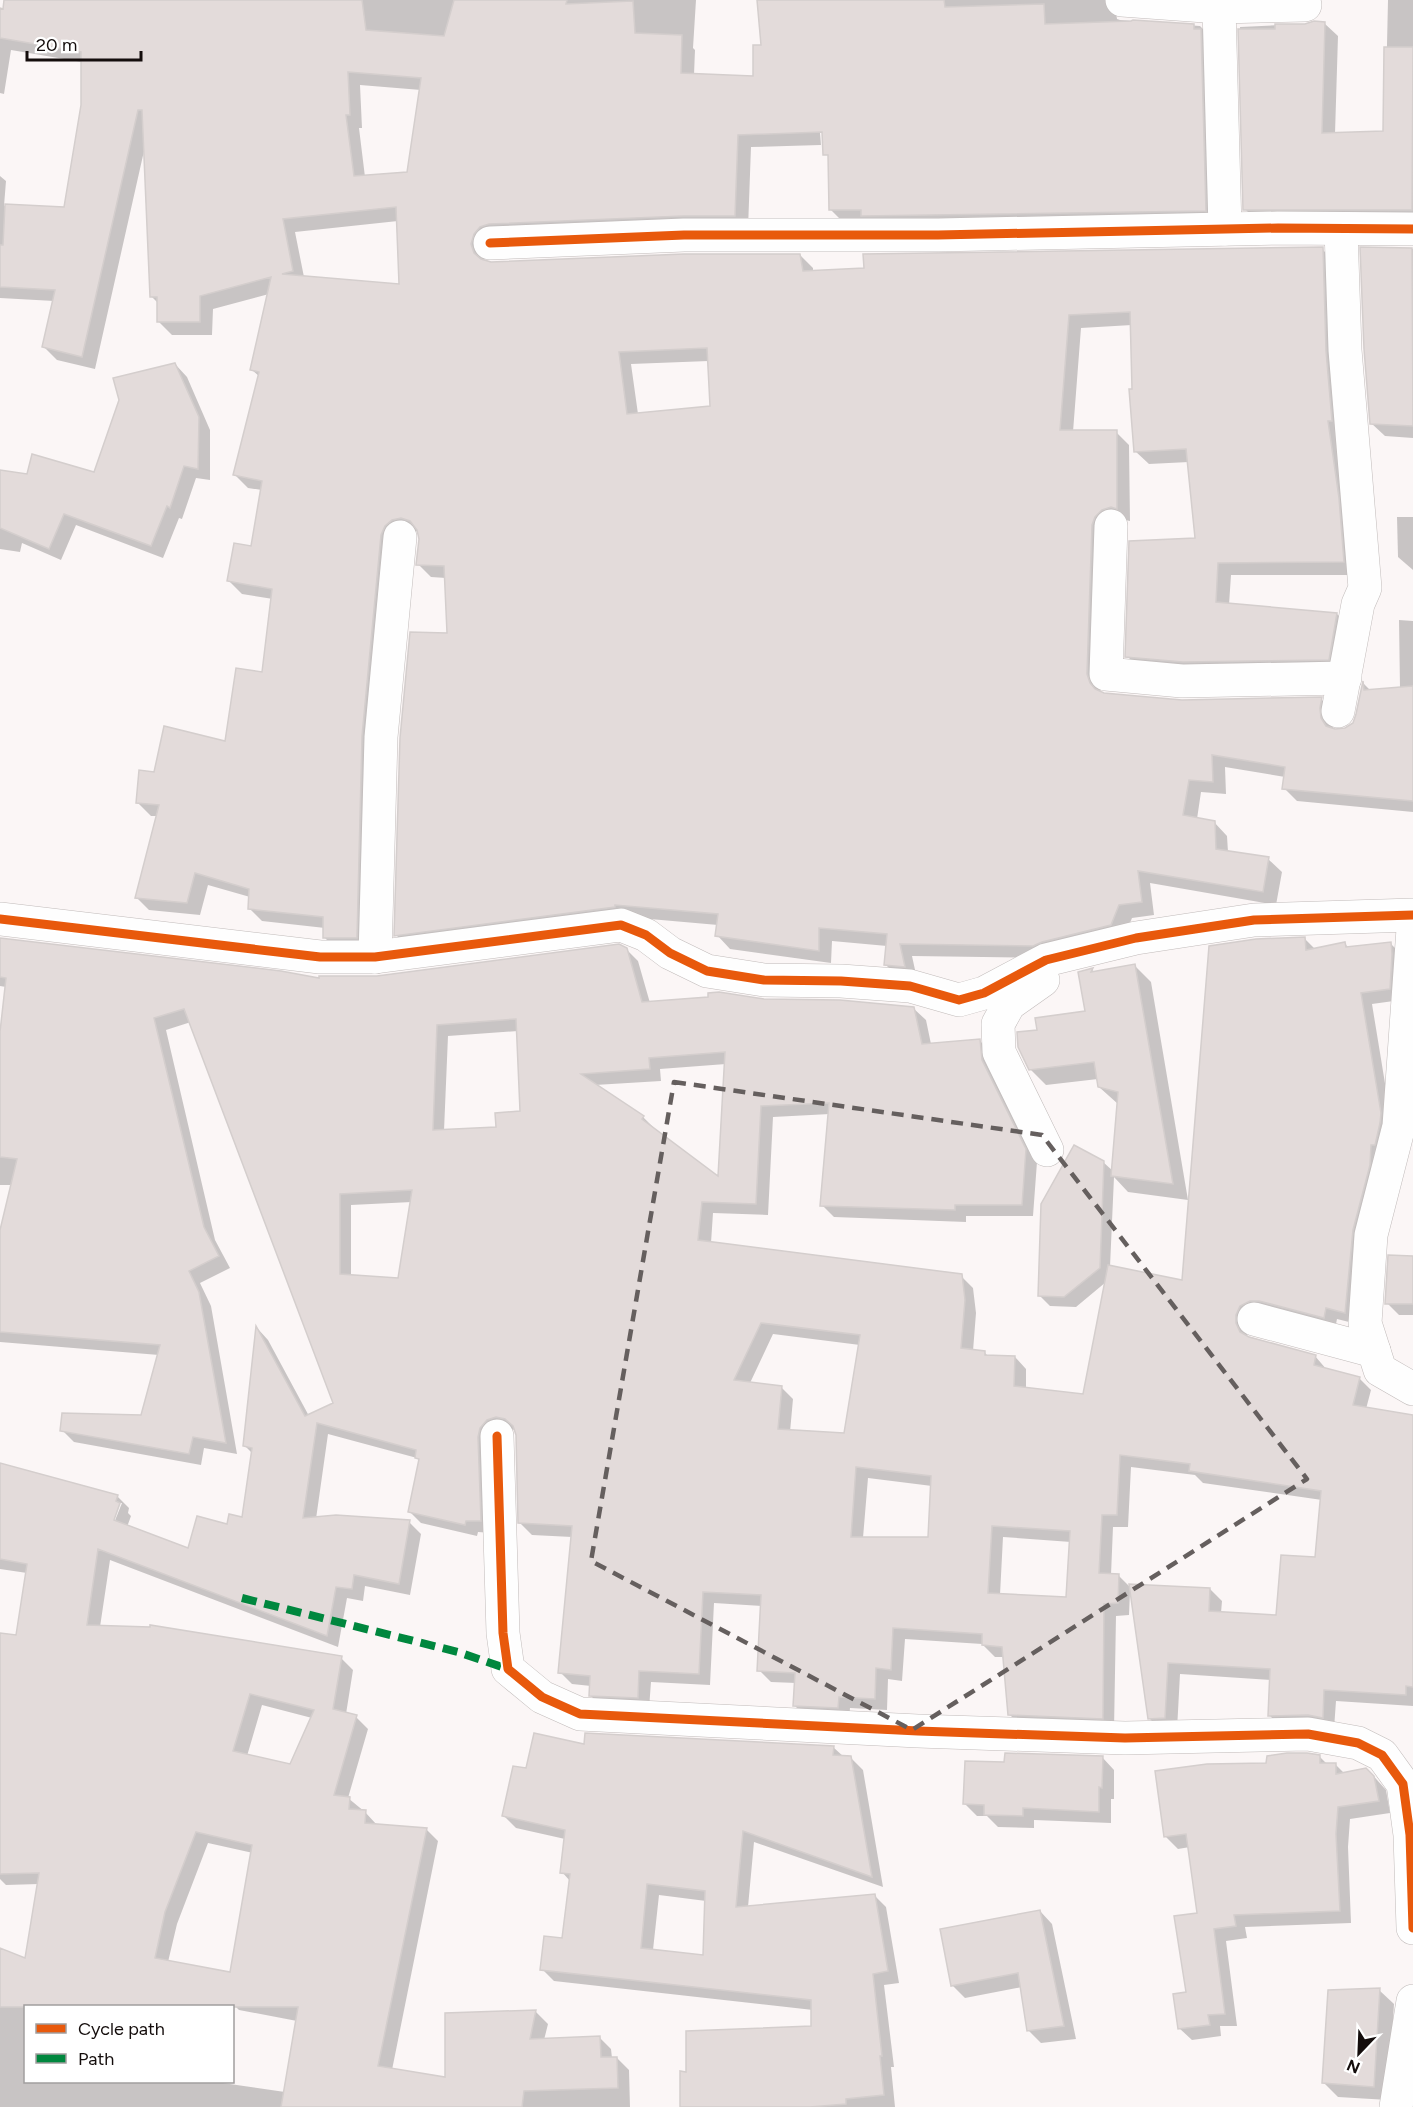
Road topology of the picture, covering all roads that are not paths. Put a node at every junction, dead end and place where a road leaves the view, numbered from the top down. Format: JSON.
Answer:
{"nodes":[{"id":1,"x":1122,"y":0,"type":"edge"},
{"id":2,"x":1305,"y":5,"type":"dead end"},
{"id":3,"x":1219,"y":7,"type":"junction"},
{"id":4,"x":1225,"y":229,"type":"junction"},
{"id":5,"x":1341,"y":229,"type":"junction"},
{"id":6,"x":1413,"y":229,"type":"edge"},
{"id":7,"x":490,"y":243,"type":"dead end"},
{"id":8,"x":1111,"y":526,"type":"dead end"},
{"id":9,"x":400,"y":537,"type":"dead end"},
{"id":10,"x":1345,"y":678,"type":"junction"},
{"id":11,"x":1338,"y":711,"type":"dead end"},
{"id":12,"x":1413,"y":915,"type":"edge"},
{"id":13,"x":0,"y":919,"type":"edge"},
{"id":14,"x":1413,"y":928,"type":"edge"},
{"id":15,"x":1074,"y":954,"type":"junction"},
{"id":16,"x":375,"y":957,"type":"junction"},
{"id":17,"x":1047,"y":1150,"type":"dead end"},
{"id":18,"x":1254,"y":1319,"type":"dead end"},
{"id":19,"x":1374,"y":1350,"type":"junction"},
{"id":20,"x":1413,"y":1389,"type":"edge"},
{"id":21,"x":497,"y":1436,"type":"dead end"},
{"id":22,"x":1413,"y":1928,"type":"edge"},
{"id":23,"x":1413,"y":2001,"type":"edge"},
{"id":24,"x":1396,"y":2107,"type":"edge"}],
"edges":[{"from":1,"to":3,"type":"street"},
{"from":2,"to":3,"type":"street"},
{"from":3,"to":4,"type":"street"},
{"from":4,"to":5,"type":"street"},
{"from":4,"to":7,"type":"street"},
{"from":5,"to":6,"type":"street"},
{"from":5,"to":10,"type":"street"},
{"from":8,"to":10,"type":"street"},
{"from":9,"to":16,"type":"street"},
{"from":10,"to":11,"type":"street"},
{"from":12,"to":15,"type":"street"},
{"from":13,"to":16,"type":"street"},
{"from":14,"to":19,"type":"street"},
{"from":15,"to":16,"type":"street"},
{"from":15,"to":17,"type":"street"},
{"from":18,"to":19,"type":"street"},
{"from":19,"to":20,"type":"street"},
{"from":21,"to":22,"type":"street"},
{"from":23,"to":24,"type":"street"}]}
